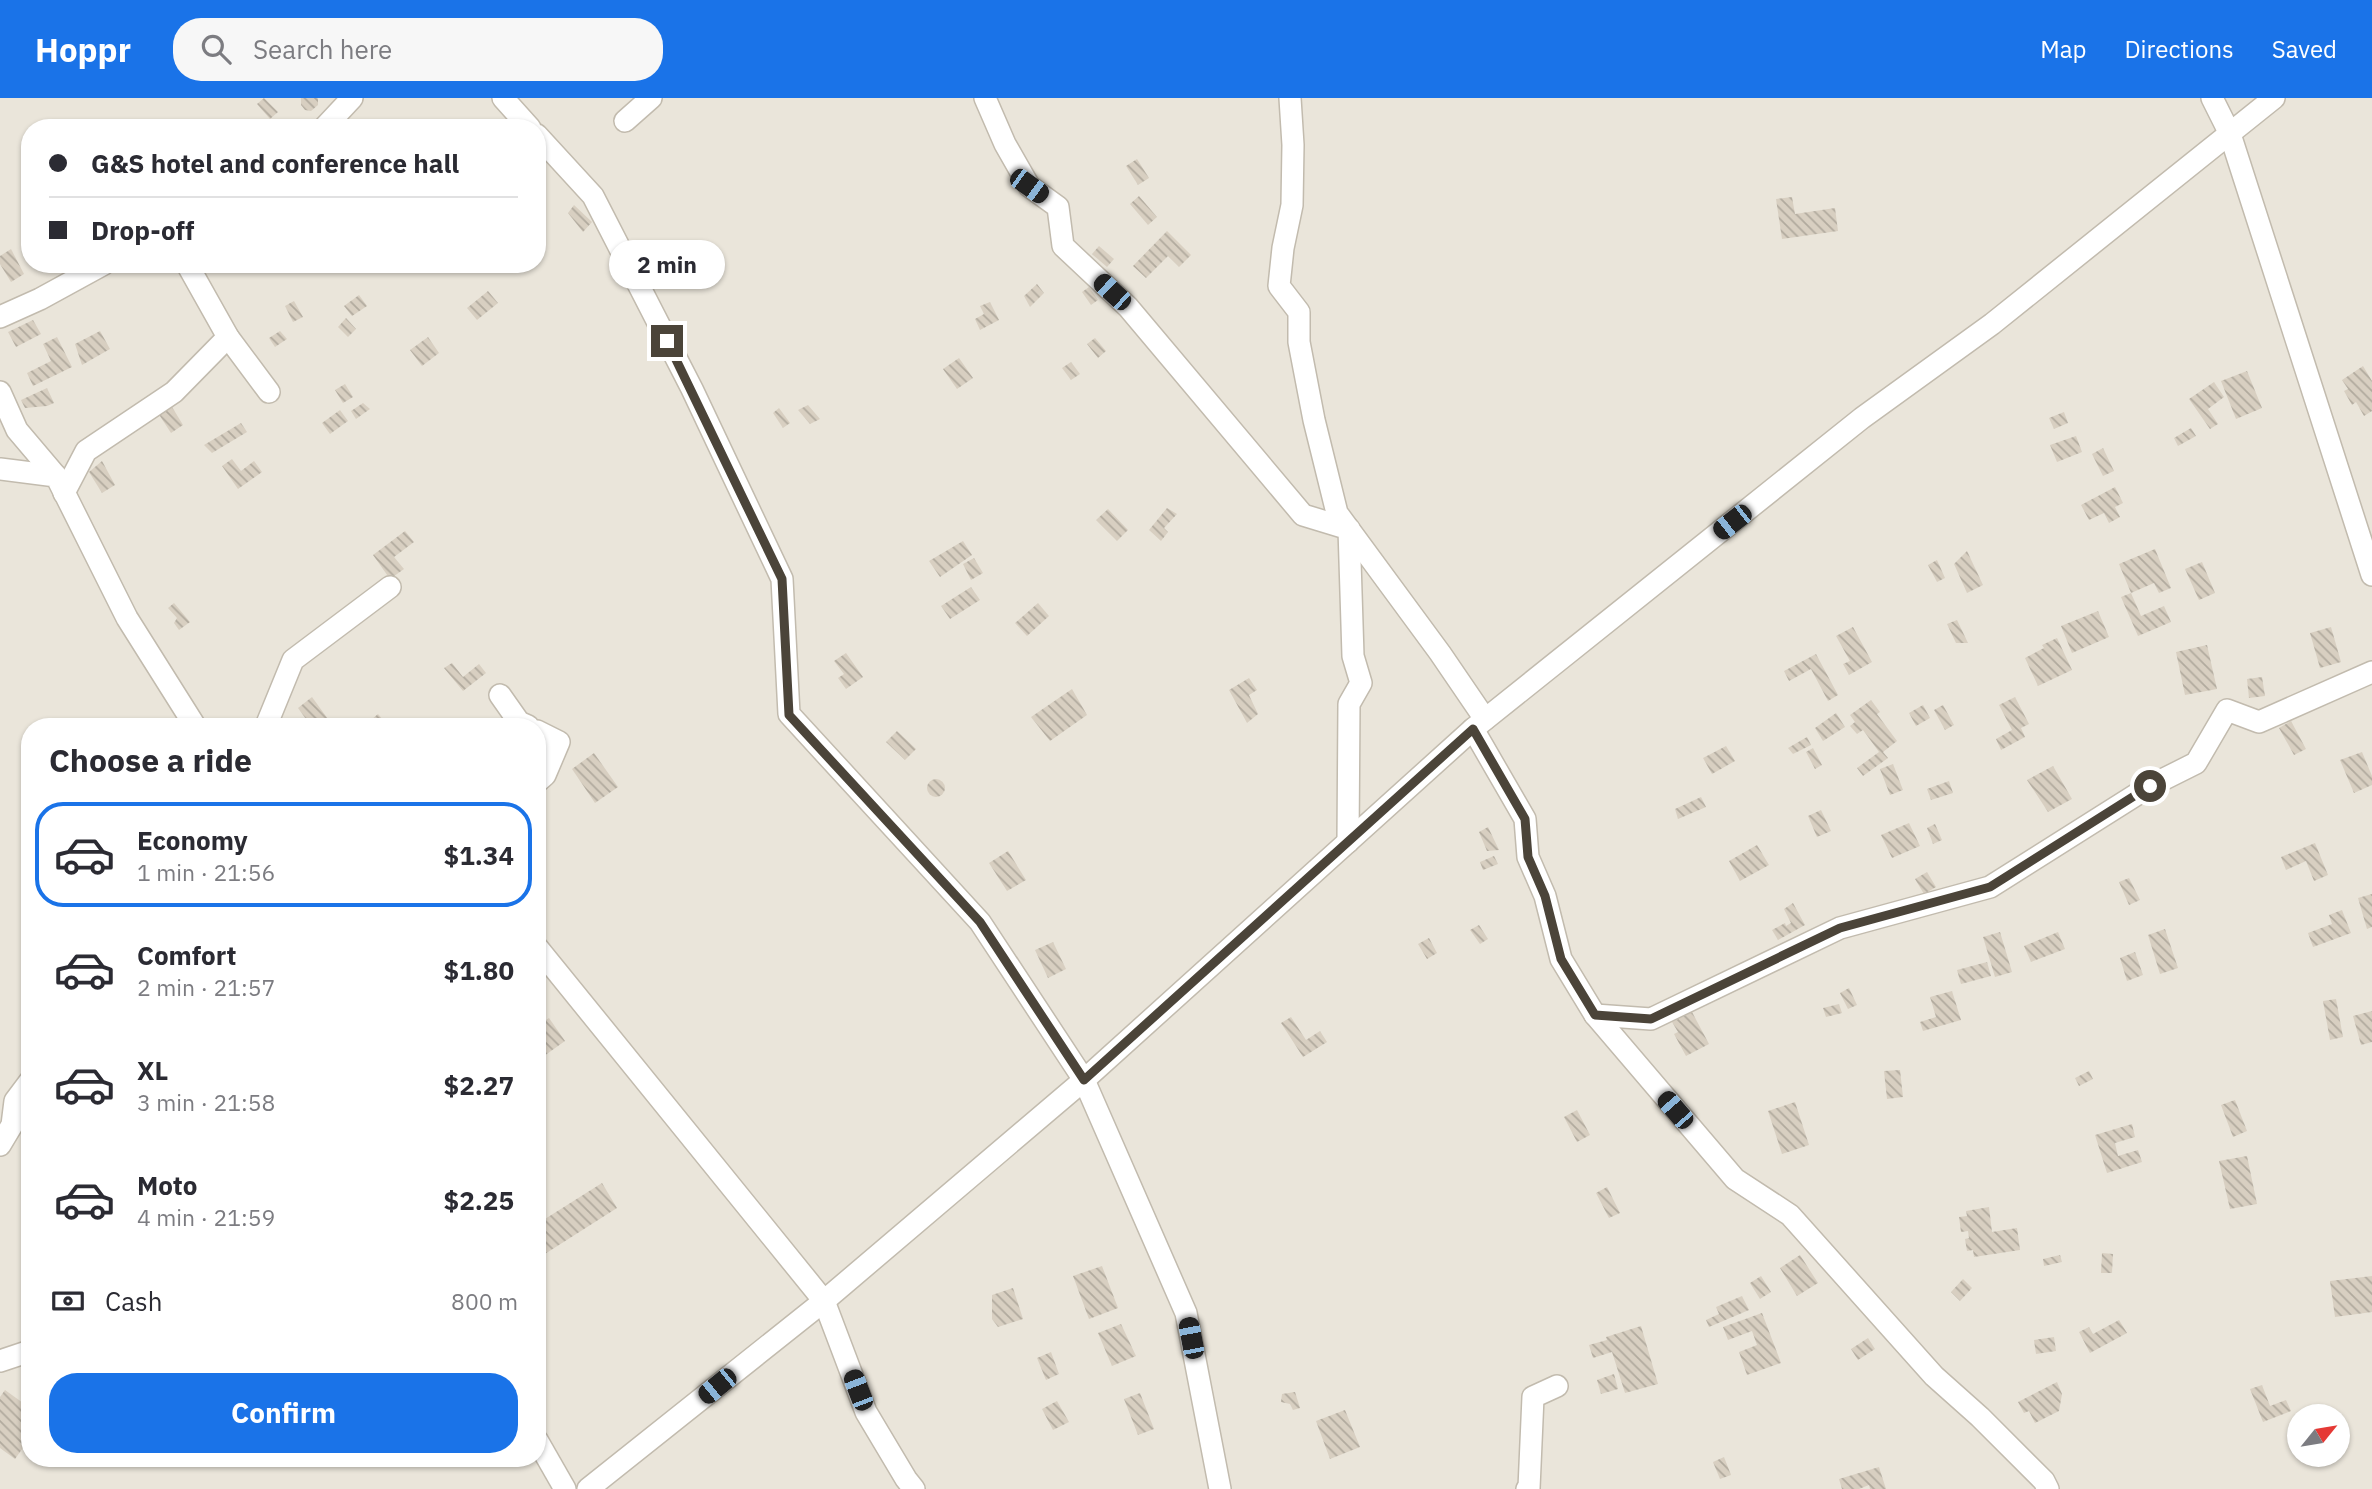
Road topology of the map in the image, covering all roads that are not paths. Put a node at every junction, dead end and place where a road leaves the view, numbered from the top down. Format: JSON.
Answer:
{"nodes":[{"id":1,"x":352,"y":98,"type":"edge"},
{"id":2,"x":503,"y":98,"type":"edge"},
{"id":3,"x":651,"y":98,"type":"edge"},
{"id":4,"x":985,"y":98,"type":"edge"},
{"id":5,"x":1290,"y":98,"type":"edge"},
{"id":6,"x":2212,"y":98,"type":"edge"},
{"id":7,"x":2274,"y":98,"type":"edge"},
{"id":8,"x":332,"y":119,"type":"edge"},
{"id":9,"x":522,"y":119,"type":"edge"},
{"id":10,"x":625,"y":121,"type":"dead end"},
{"id":11,"x":2230,"y":135,"type":"junction"},
{"id":12,"x":546,"y":145,"type":"edge"},
{"id":13,"x":88,"y":273,"type":"edge"},
{"id":14,"x":192,"y":273,"type":"edge"},
{"id":15,"x":0,"y":317,"type":"edge"},
{"id":16,"x":228,"y":337,"type":"junction"},
{"id":17,"x":0,"y":392,"type":"edge"},
{"id":18,"x":268,"y":392,"type":"dead end"},
{"id":19,"x":0,"y":469,"type":"edge"},
{"id":20,"x":60,"y":485,"type":"junction"},
{"id":21,"x":1349,"y":529,"type":"junction"},
{"id":22,"x":2372,"y":575,"type":"edge"},
{"id":23,"x":390,"y":587,"type":"dead end"},
{"id":24,"x":2372,"y":672,"type":"edge"},
{"id":25,"x":500,"y":695,"type":"dead end"},
{"id":26,"x":185,"y":718,"type":"edge"},
{"id":27,"x":269,"y":718,"type":"edge"},
{"id":28,"x":516,"y":718,"type":"edge"},
{"id":29,"x":1479,"y":724,"type":"junction"},
{"id":30,"x":546,"y":736,"type":"edge"},
{"id":31,"x":546,"y":773,"type":"edge"},
{"id":32,"x":1348,"y":842,"type":"junction"},
{"id":33,"x":546,"y":958,"type":"edge"},
{"id":34,"x":1595,"y":1015,"type":"junction"},
{"id":35,"x":1084,"y":1080,"type":"junction"},
{"id":36,"x":21,"y":1093,"type":"edge"},
{"id":37,"x":0,"y":1145,"type":"edge"},
{"id":38,"x":824,"y":1301,"type":"junction"},
{"id":39,"x":21,"y":1354,"type":"edge"},
{"id":40,"x":0,"y":1361,"type":"edge"},
{"id":41,"x":1557,"y":1386,"type":"dead end"},
{"id":42,"x":546,"y":1456,"type":"edge"},
{"id":43,"x":565,"y":1489,"type":"edge"},
{"id":44,"x":588,"y":1489,"type":"edge"},
{"id":45,"x":914,"y":1489,"type":"edge"},
{"id":46,"x":1220,"y":1489,"type":"edge"},
{"id":47,"x":1527,"y":1489,"type":"edge"},
{"id":48,"x":2048,"y":1489,"type":"edge"}],
"edges":[{"from":1,"to":8,"type":"street"},
{"from":2,"to":9,"type":"street"},
{"from":3,"to":10,"type":"street"},
{"from":4,"to":21,"type":"street"},
{"from":5,"to":21,"type":"street"},
{"from":6,"to":11,"type":"street"},
{"from":7,"to":11,"type":"street"},
{"from":11,"to":22,"type":"street"},
{"from":11,"to":29,"type":"street"},
{"from":12,"to":35,"type":"street"},
{"from":13,"to":15,"type":"street"},
{"from":14,"to":16,"type":"street"},
{"from":16,"to":18,"type":"street"},
{"from":16,"to":20,"type":"street"},
{"from":17,"to":20,"type":"street"},
{"from":19,"to":20,"type":"street"},
{"from":20,"to":26,"type":"street"},
{"from":21,"to":29,"type":"street"},
{"from":21,"to":32,"type":"street"},
{"from":23,"to":27,"type":"street"},
{"from":24,"to":34,"type":"street"},
{"from":25,"to":28,"type":"street"},
{"from":29,"to":32,"type":"street"},
{"from":29,"to":34,"type":"street"},
{"from":30,"to":31,"type":"street"},
{"from":32,"to":35,"type":"street"},
{"from":33,"to":38,"type":"street"},
{"from":34,"to":48,"type":"street"},
{"from":35,"to":38,"type":"street"},
{"from":35,"to":46,"type":"street"},
{"from":36,"to":37,"type":"street"},
{"from":38,"to":44,"type":"street"},
{"from":38,"to":45,"type":"street"},
{"from":39,"to":40,"type":"street"},
{"from":41,"to":47,"type":"street"},
{"from":42,"to":43,"type":"street"}]}
